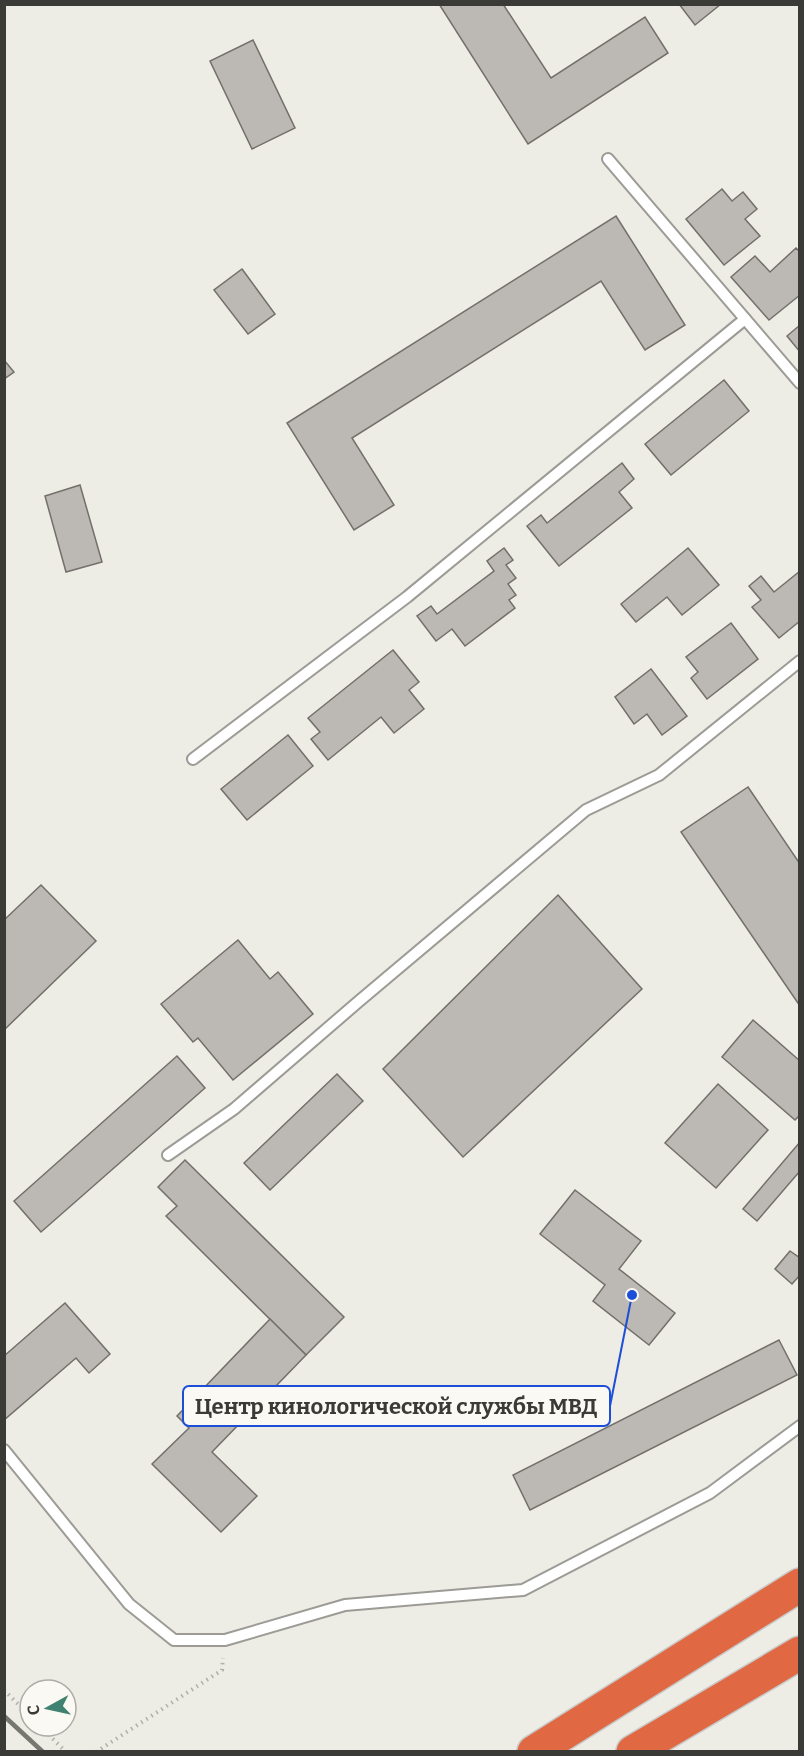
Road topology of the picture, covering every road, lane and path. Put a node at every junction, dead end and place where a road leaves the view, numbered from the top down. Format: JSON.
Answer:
{"nodes":[{"id":1,"x":608,"y":159,"type":"dead end"},
{"id":2,"x":745,"y":319,"type":"junction"},
{"id":3,"x":800,"y":383,"type":"edge"},
{"id":4,"x":800,"y":660,"type":"edge"},
{"id":5,"x":193,"y":759,"type":"dead end"},
{"id":6,"x":168,"y":1155,"type":"dead end"},
{"id":7,"x":800,"y":1426,"type":"edge"},
{"id":8,"x":4,"y":1450,"type":"edge"},
{"id":9,"x":800,"y":1585,"type":"edge"},
{"id":10,"x":225,"y":1640,"type":"junction"},
{"id":11,"x":800,"y":1653,"type":"edge"},
{"id":12,"x":4,"y":1690,"type":"edge"},
{"id":13,"x":18,"y":1704,"type":"edge"},
{"id":14,"x":52,"y":1738,"type":"edge"},
{"id":15,"x":66,"y":1752,"type":"edge"},
{"id":16,"x":96,"y":1752,"type":"edge"},
{"id":17,"x":534,"y":1752,"type":"edge"},
{"id":18,"x":633,"y":1752,"type":"edge"}],
"edges":[{"from":1,"to":2,"type":"lane"},
{"from":2,"to":3,"type":"lane"},
{"from":2,"to":5,"type":"lane"},
{"from":4,"to":6,"type":"lane"},
{"from":7,"to":10,"type":"lane"},
{"from":8,"to":10,"type":"lane"},
{"from":9,"to":17,"type":"highway"},
{"from":10,"to":16,"type":"path"},
{"from":11,"to":18,"type":"highway"},
{"from":12,"to":13,"type":"path"},
{"from":14,"to":15,"type":"path"}]}
